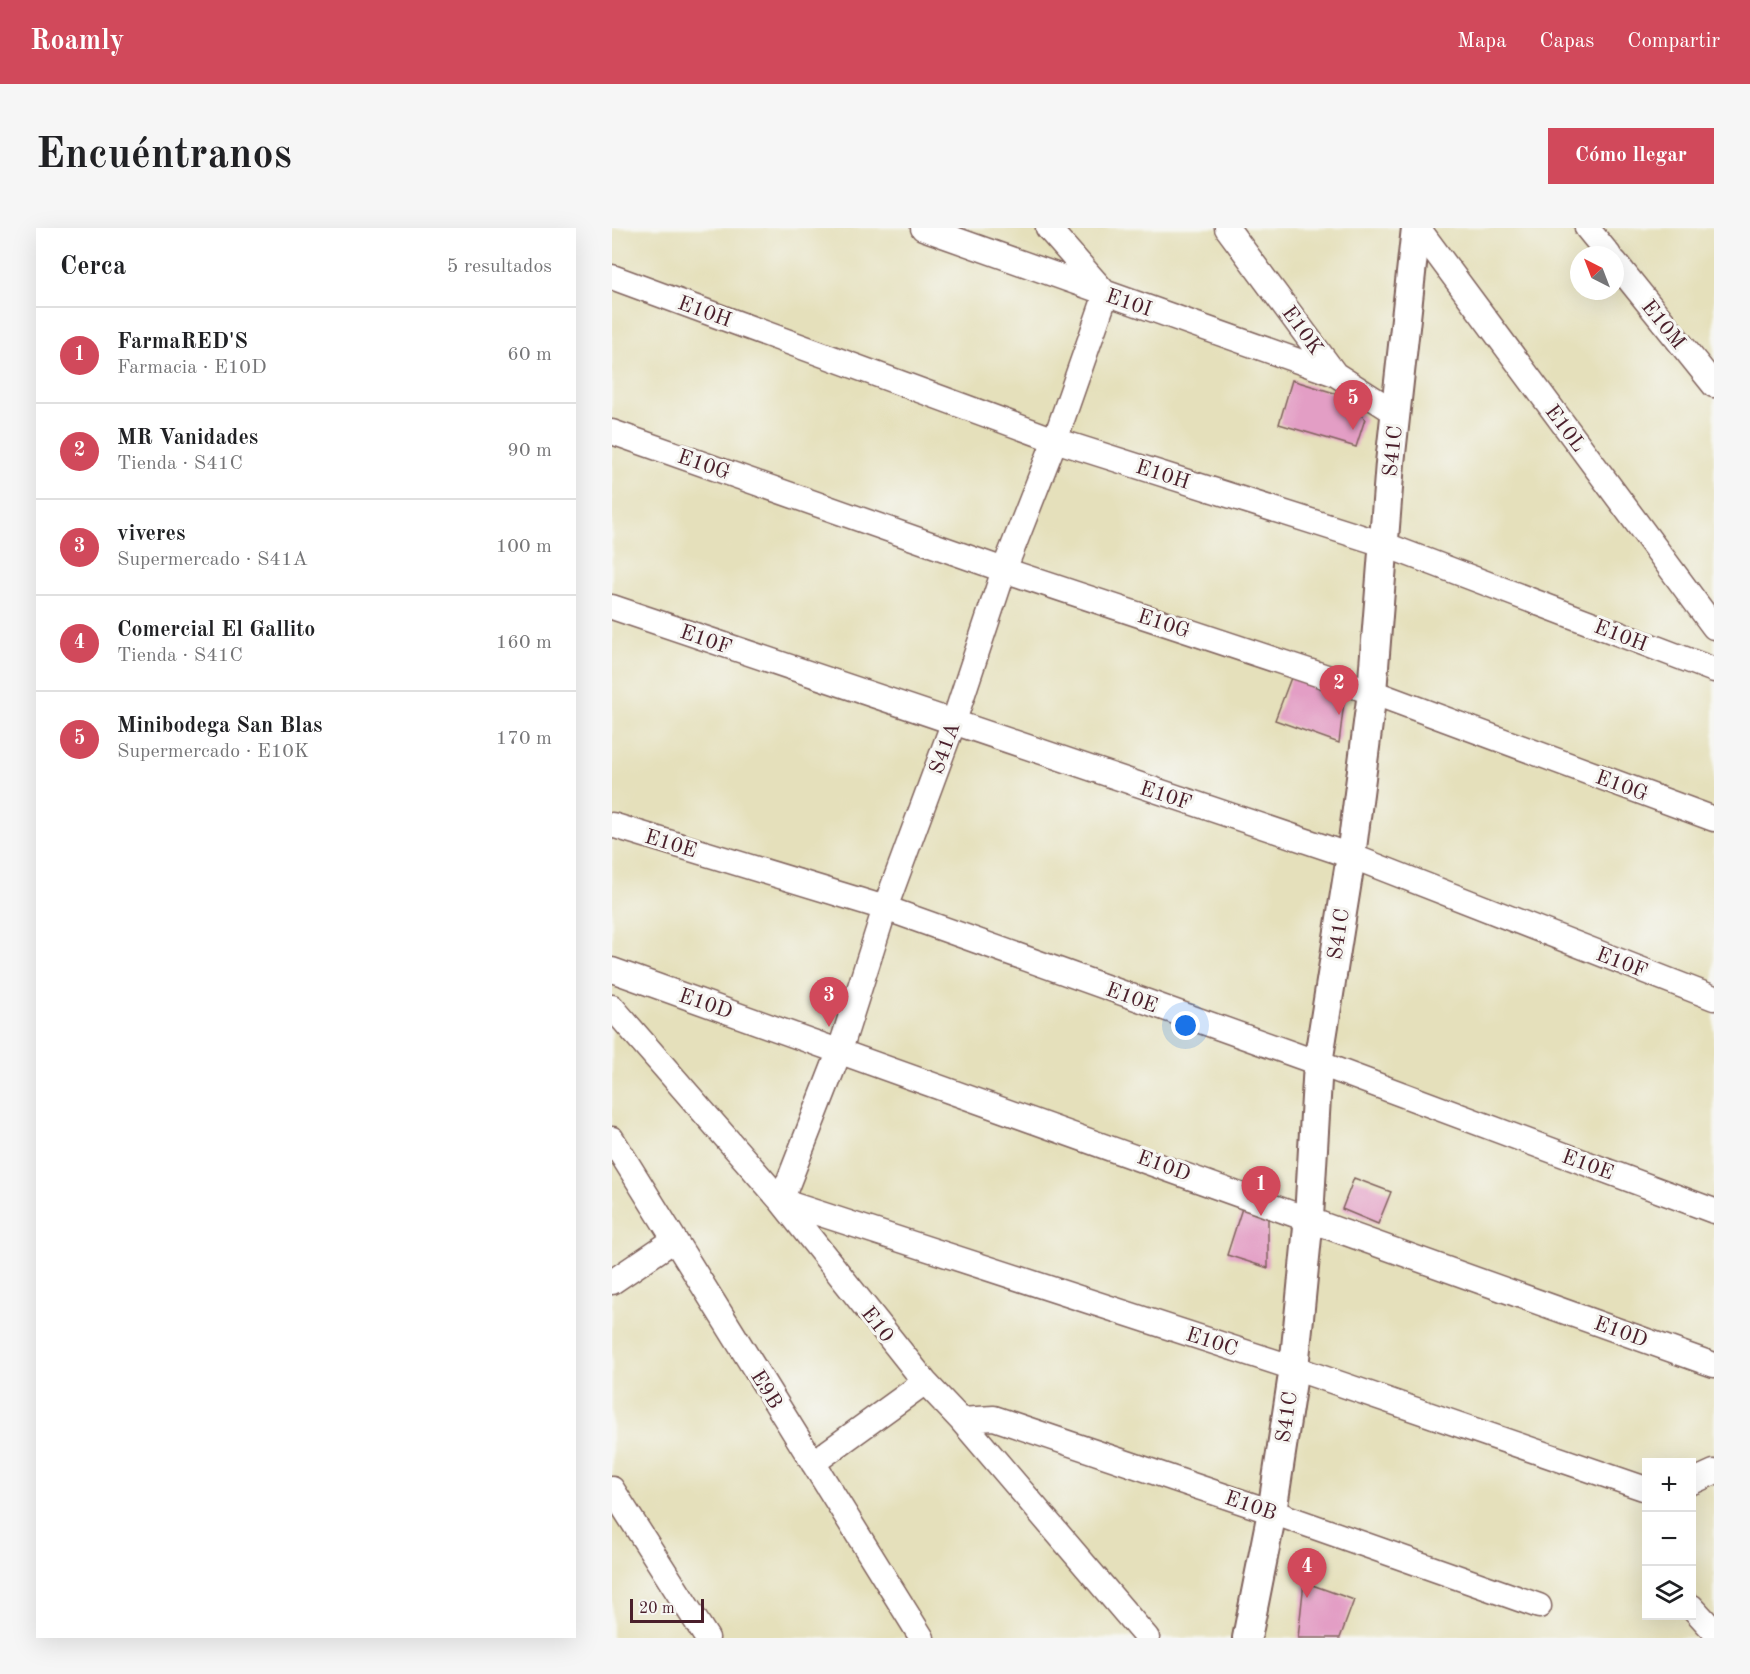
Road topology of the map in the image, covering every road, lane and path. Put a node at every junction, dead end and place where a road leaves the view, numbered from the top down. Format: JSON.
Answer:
{"nodes":[{"id":1,"x":923,"y":228,"type":"edge"},
{"id":2,"x":1048,"y":228,"type":"edge"},
{"id":3,"x":1227,"y":228,"type":"edge"},
{"id":4,"x":1417,"y":228,"type":"edge"},
{"id":5,"x":1587,"y":228,"type":"edge"},
{"id":6,"x":1602,"y":246,"type":"edge"},
{"id":7,"x":1624,"y":273,"type":"edge"},
{"id":8,"x":612,"y":277,"type":"edge"},
{"id":9,"x":1106,"y":294,"type":"junction"},
{"id":10,"x":1335,"y":374,"type":"junction"},
{"id":11,"x":1714,"y":385,"type":"edge"},
{"id":12,"x":1396,"y":413,"type":"junction"},
{"id":13,"x":612,"y":432,"type":"edge"},
{"id":14,"x":1055,"y":440,"type":"junction"},
{"id":15,"x":1383,"y":544,"type":"junction"},
{"id":16,"x":1004,"y":570,"type":"junction"},
{"id":17,"x":612,"y":607,"type":"edge"},
{"id":18,"x":1714,"y":627,"type":"edge"},
{"id":19,"x":1714,"y":670,"type":"edge"},
{"id":20,"x":1372,"y":692,"type":"junction"},
{"id":21,"x":953,"y":724,"type":"junction"},
{"id":22,"x":1714,"y":819,"type":"edge"},
{"id":23,"x":612,"y":825,"type":"edge"},
{"id":24,"x":1351,"y":856,"type":"junction"},
{"id":25,"x":885,"y":908,"type":"junction"},
{"id":26,"x":612,"y":970,"type":"edge"},
{"id":27,"x":1714,"y":998,"type":"edge"},
{"id":28,"x":612,"y":1007,"type":"edge"},
{"id":29,"x":840,"y":1050,"type":"junction"},
{"id":30,"x":1318,"y":1063,"type":"junction"},
{"id":31,"x":612,"y":1139,"type":"edge"},
{"id":32,"x":781,"y":1201,"type":"junction"},
{"id":33,"x":1714,"y":1211,"type":"edge"},
{"id":34,"x":1309,"y":1217,"type":"junction"},
{"id":35,"x":674,"y":1240,"type":"junction"},
{"id":36,"x":612,"y":1282,"type":"edge"},
{"id":37,"x":1714,"y":1365,"type":"edge"},
{"id":38,"x":1294,"y":1368,"type":"junction"},
{"id":39,"x":925,"y":1382,"type":"junction"},
{"id":40,"x":961,"y":1420,"type":"junction"},
{"id":41,"x":813,"y":1463,"type":"junction"},
{"id":42,"x":1714,"y":1472,"type":"edge"},
{"id":43,"x":1696,"y":1480,"type":"edge"},
{"id":44,"x":1642,"y":1489,"type":"edge"},
{"id":45,"x":612,"y":1490,"type":"edge"},
{"id":46,"x":1272,"y":1512,"type":"junction"},
{"id":47,"x":1539,"y":1606,"type":"dead end"},
{"id":48,"x":1696,"y":1611,"type":"edge"},
{"id":49,"x":1714,"y":1631,"type":"edge"},
{"id":50,"x":1248,"y":1634,"type":"edge"},
{"id":51,"x":707,"y":1638,"type":"edge"},
{"id":52,"x":922,"y":1638,"type":"edge"},
{"id":53,"x":1147,"y":1638,"type":"edge"}],
"edges":[{"from":1,"to":9,"type":"street","name":"E10I"},
{"from":2,"to":9,"type":"street"},
{"from":3,"to":10,"type":"street","name":"E10K"},
{"from":4,"to":12,"type":"street","name":"S41C"},
{"from":4,"to":18,"type":"street","name":"E10L"},
{"from":5,"to":6,"type":"street"},
{"from":7,"to":11,"type":"street","name":"E10M"},
{"from":8,"to":14,"type":"street","name":"E10H"},
{"from":9,"to":10,"type":"street","name":"E10I"},
{"from":9,"to":14,"type":"street","name":"S41A"},
{"from":10,"to":12,"type":"street","name":"E10K"},
{"from":12,"to":15,"type":"street","name":"S41C"},
{"from":13,"to":16,"type":"street","name":"E10G"},
{"from":14,"to":15,"type":"street","name":"E10H"},
{"from":14,"to":16,"type":"street","name":"S41A"},
{"from":15,"to":19,"type":"street","name":"E10H"},
{"from":15,"to":20,"type":"street","name":"S41C"},
{"from":16,"to":20,"type":"street","name":"E10G"},
{"from":16,"to":21,"type":"street","name":"S41A"},
{"from":17,"to":21,"type":"street","name":"E10F"},
{"from":20,"to":22,"type":"street","name":"E10G"},
{"from":20,"to":24,"type":"street","name":"S41C"},
{"from":21,"to":24,"type":"street","name":"E10F"},
{"from":21,"to":25,"type":"street","name":"S41A"},
{"from":23,"to":25,"type":"street","name":"E10E"},
{"from":24,"to":27,"type":"street","name":"E10F"},
{"from":24,"to":30,"type":"street","name":"S41C"},
{"from":25,"to":29,"type":"street","name":"S41A"},
{"from":25,"to":30,"type":"street","name":"E10E"},
{"from":26,"to":29,"type":"street","name":"E10D"},
{"from":28,"to":32,"type":"street","name":"E10"},
{"from":29,"to":32,"type":"street","name":"S41A"},
{"from":29,"to":34,"type":"street","name":"E10D"},
{"from":30,"to":33,"type":"street","name":"E10E"},
{"from":30,"to":34,"type":"street","name":"S41C"},
{"from":31,"to":35,"type":"street","name":"E9B"},
{"from":32,"to":38,"type":"street","name":"E10C"},
{"from":32,"to":39,"type":"street","name":"E10"},
{"from":34,"to":37,"type":"street","name":"E10D"},
{"from":34,"to":38,"type":"street","name":"S41C"},
{"from":35,"to":36,"type":"street"},
{"from":35,"to":41,"type":"street","name":"E9B"},
{"from":38,"to":44,"type":"street","name":"E10C"},
{"from":38,"to":46,"type":"street","name":"S41C"},
{"from":39,"to":40,"type":"street","name":"E10"},
{"from":39,"to":41,"type":"street"},
{"from":40,"to":46,"type":"street","name":"E10B"},
{"from":40,"to":53,"type":"street","name":"E10"},
{"from":41,"to":52,"type":"street","name":"E9B"},
{"from":42,"to":43,"type":"street"},
{"from":45,"to":51,"type":"street"},
{"from":46,"to":47,"type":"street","name":"E10B"},
{"from":46,"to":50,"type":"street","name":"S41C"},
{"from":48,"to":49,"type":"street"}]}
